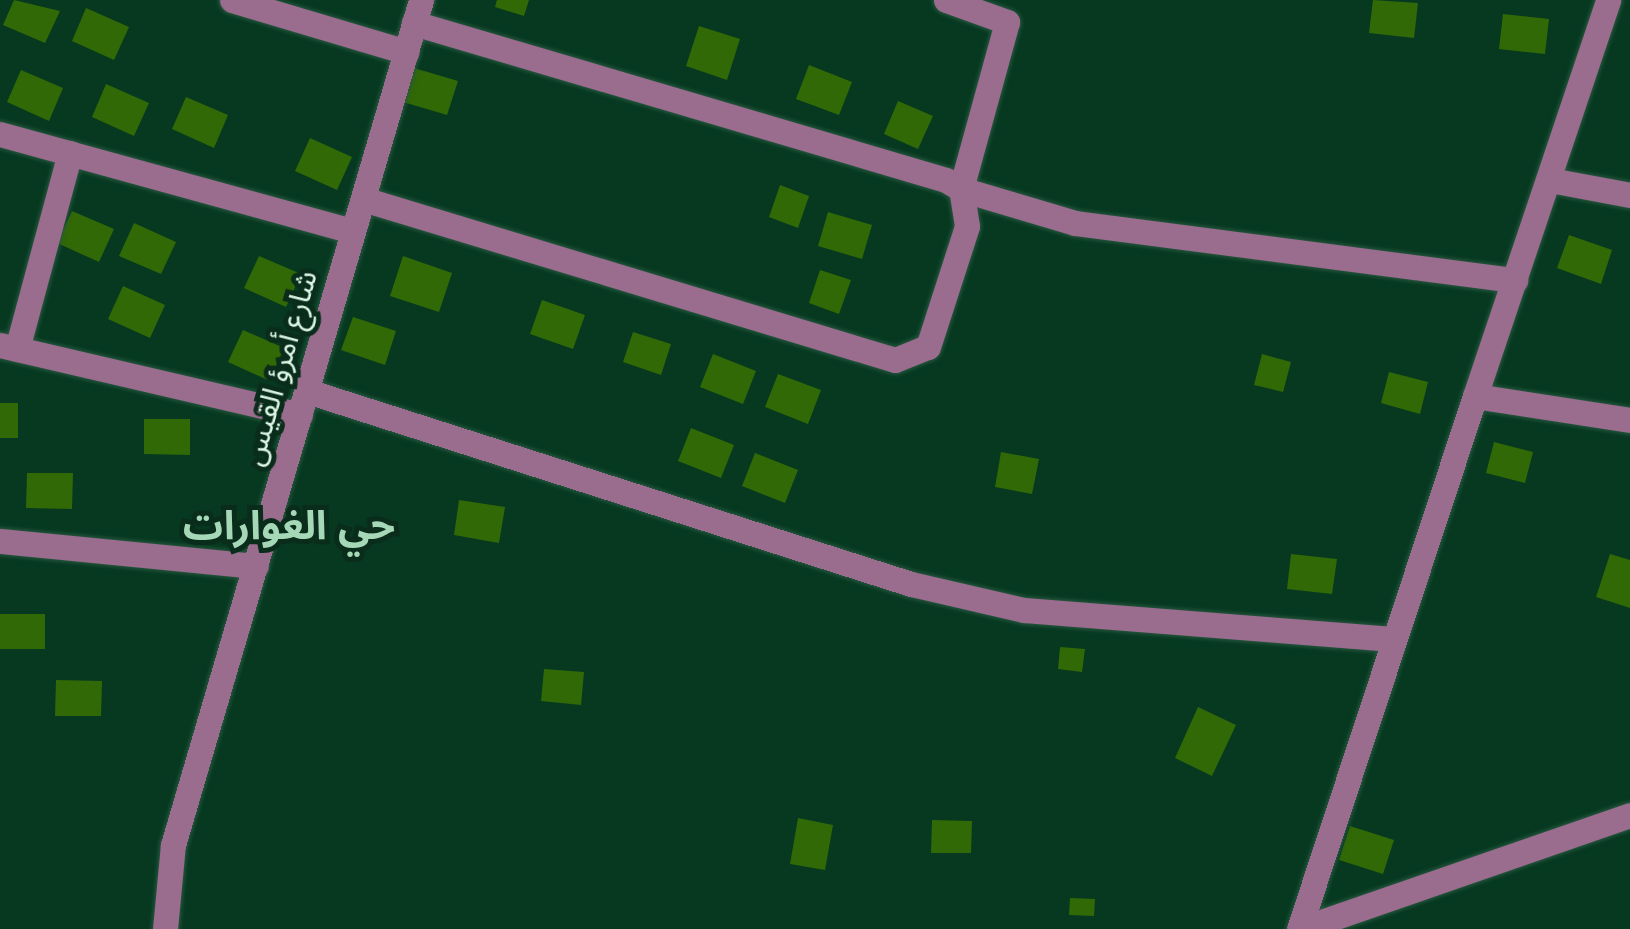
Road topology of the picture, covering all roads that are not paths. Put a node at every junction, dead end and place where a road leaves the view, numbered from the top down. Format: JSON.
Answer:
{"nodes":[{"id":1,"x":232,"y":0,"type":"edge"},
{"id":2,"x":946,"y":0,"type":"edge"},
{"id":3,"x":1608,"y":0,"type":"edge"},
{"id":4,"x":1010,"y":11,"type":"edge"},
{"id":5,"x":418,"y":12,"type":"edge"},
{"id":6,"x":406,"y":52,"type":"junction"},
{"id":7,"x":0,"y":134,"type":"edge"},
{"id":8,"x":70,"y":154,"type":"junction"},
{"id":9,"x":1550,"y":180,"type":"junction"},
{"id":10,"x":961,"y":189,"type":"junction"},
{"id":11,"x":1630,"y":195,"type":"edge"},
{"id":12,"x":363,"y":199,"type":"junction"},
{"id":13,"x":353,"y":231,"type":"junction"},
{"id":14,"x":1515,"y":280,"type":"junction"},
{"id":15,"x":9,"y":347,"type":"edge"},
{"id":16,"x":1474,"y":396,"type":"junction"},
{"id":17,"x":304,"y":403,"type":"junction"},
{"id":18,"x":1630,"y":420,"type":"edge"},
{"id":19,"x":0,"y":541,"type":"edge"},
{"id":20,"x":256,"y":566,"type":"junction"},
{"id":21,"x":1393,"y":639,"type":"junction"},
{"id":22,"x":1630,"y":816,"type":"edge"},
{"id":23,"x":165,"y":929,"type":"edge"},
{"id":24,"x":1300,"y":929,"type":"edge"}],
"edges":[{"from":1,"to":6,"type":"street"},
{"from":2,"to":4,"type":"street"},
{"from":3,"to":9,"type":"street"},
{"from":4,"to":10,"type":"street"},
{"from":5,"to":6,"type":"street","name":"شارع أمرؤ القيس"},
{"from":5,"to":10,"type":"street"},
{"from":6,"to":12,"type":"street","name":"شارع أمرؤ القيس"},
{"from":7,"to":8,"type":"street"},
{"from":8,"to":13,"type":"street"},
{"from":8,"to":15,"type":"street"},
{"from":9,"to":11,"type":"street"},
{"from":9,"to":14,"type":"street"},
{"from":10,"to":12,"type":"street"},
{"from":10,"to":14,"type":"street"},
{"from":12,"to":13,"type":"street","name":"شارع أمرؤ القيس"},
{"from":13,"to":17,"type":"street","name":"شارع أمرؤ القيس"},
{"from":14,"to":16,"type":"street"},
{"from":15,"to":17,"type":"street"},
{"from":16,"to":18,"type":"street"},
{"from":16,"to":21,"type":"street"},
{"from":17,"to":20,"type":"street","name":"شارع أمرؤ القيس"},
{"from":17,"to":21,"type":"street"},
{"from":19,"to":20,"type":"street"},
{"from":20,"to":23,"type":"street","name":"شارع أمرؤ القيس"},
{"from":21,"to":24,"type":"street"},
{"from":22,"to":24,"type":"street"}]}
